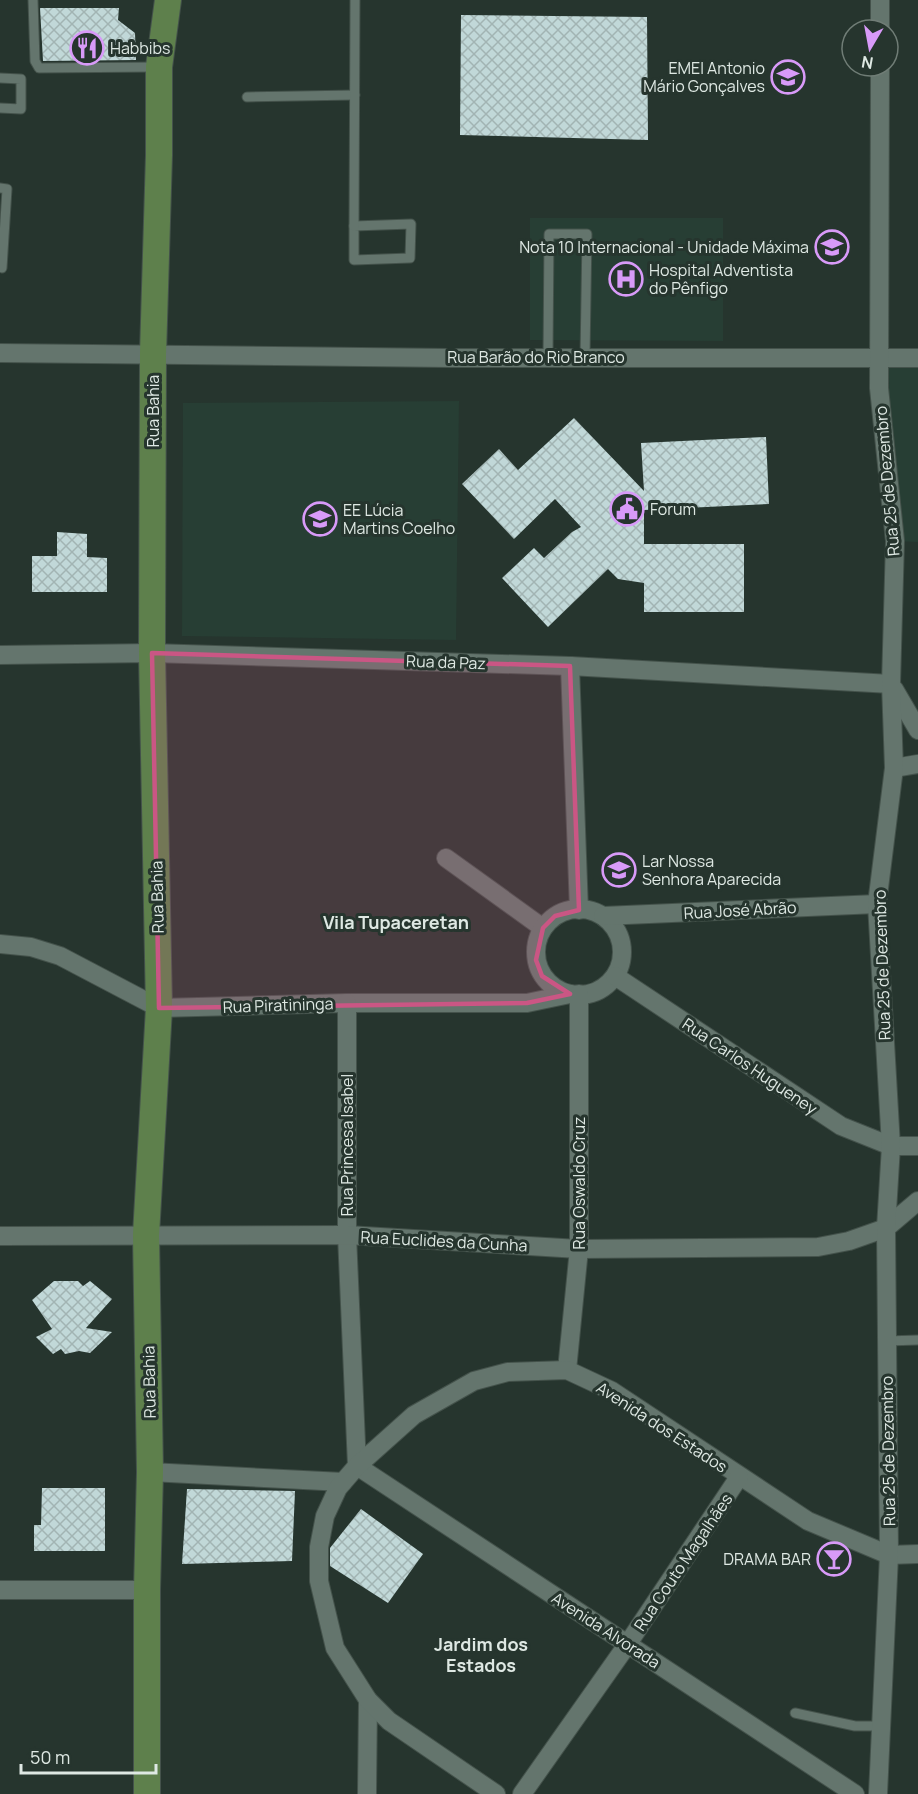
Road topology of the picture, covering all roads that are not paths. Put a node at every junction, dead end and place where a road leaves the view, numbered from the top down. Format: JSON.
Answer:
{"nodes":[{"id":1,"x":33,"y":0,"type":"edge"},
{"id":2,"x":168,"y":0,"type":"edge"},
{"id":3,"x":356,"y":0,"type":"edge"},
{"id":4,"x":880,"y":0,"type":"edge"},
{"id":5,"x":880,"y":18,"type":"edge"},
{"id":6,"x":159,"y":67,"type":"junction"},
{"id":7,"x":0,"y":78,"type":"edge"},
{"id":8,"x":880,"y":78,"type":"edge"},
{"id":9,"x":355,"y":95,"type":"junction"},
{"id":10,"x":247,"y":97,"type":"dead end"},
{"id":11,"x":0,"y":108,"type":"edge"},
{"id":12,"x":0,"y":188,"type":"edge"},
{"id":13,"x":354,"y":226,"type":"junction"},
{"id":14,"x":0,"y":267,"type":"edge"},
{"id":15,"x":0,"y":353,"type":"edge"},
{"id":16,"x":153,"y":354,"type":"junction"},
{"id":17,"x":548,"y":357,"type":"junction"},
{"id":18,"x":585,"y":357,"type":"junction"},
{"id":19,"x":879,"y":358,"type":"junction"},
{"id":20,"x":918,"y":358,"type":"edge"},
{"id":21,"x":152,"y":652,"type":"junction"},
{"id":22,"x":0,"y":655,"type":"edge"},
{"id":23,"x":570,"y":666,"type":"junction"},
{"id":24,"x":891,"y":684,"type":"junction"},
{"id":25,"x":918,"y":730,"type":"edge"},
{"id":26,"x":918,"y":764,"type":"edge"},
{"id":27,"x":894,"y":768,"type":"junction"},
{"id":28,"x":446,"y":858,"type":"dead end"},
{"id":29,"x":877,"y":904,"type":"junction"},
{"id":30,"x":579,"y":910,"type":"junction"},
{"id":31,"x":603,"y":916,"type":"junction"},
{"id":32,"x":543,"y":928,"type":"junction"},
{"id":33,"x":0,"y":944,"type":"edge"},
{"id":34,"x":615,"y":976,"type":"junction"},
{"id":35,"x":574,"y":994,"type":"junction"},
{"id":36,"x":347,"y":1003,"type":"junction"},
{"id":37,"x":159,"y":1008,"type":"junction"},
{"id":38,"x":891,"y":1146,"type":"junction"},
{"id":39,"x":918,"y":1146,"type":"edge"},
{"id":40,"x":918,"y":1201,"type":"edge"},
{"id":41,"x":886,"y":1228,"type":"junction"},
{"id":42,"x":146,"y":1235,"type":"junction"},
{"id":43,"x":347,"y":1235,"type":"junction"},
{"id":44,"x":0,"y":1236,"type":"edge"},
{"id":45,"x":579,"y":1249,"type":"junction"},
{"id":46,"x":918,"y":1340,"type":"edge"},
{"id":47,"x":887,"y":1341,"type":"junction"},
{"id":48,"x":567,"y":1370,"type":"junction"},
{"id":49,"x":357,"y":1466,"type":"junction"},
{"id":50,"x":150,"y":1472,"type":"junction"},
{"id":51,"x":739,"y":1477,"type":"junction"},
{"id":52,"x":343,"y":1482,"type":"junction"},
{"id":53,"x":918,"y":1554,"type":"edge"},
{"id":54,"x":889,"y":1555,"type":"junction"},
{"id":55,"x":0,"y":1590,"type":"edge"},
{"id":56,"x":147,"y":1590,"type":"junction"},
{"id":57,"x":627,"y":1645,"type":"junction"},
{"id":58,"x":368,"y":1700,"type":"junction"},
{"id":59,"x":795,"y":1713,"type":"dead end"},
{"id":60,"x":881,"y":1726,"type":"junction"},
{"id":61,"x":147,"y":1794,"type":"edge"},
{"id":62,"x":367,"y":1794,"type":"edge"},
{"id":63,"x":496,"y":1794,"type":"edge"},
{"id":64,"x":522,"y":1794,"type":"edge"},
{"id":65,"x":855,"y":1794,"type":"edge"},
{"id":66,"x":878,"y":1794,"type":"edge"}],
"edges":[{"from":1,"to":6,"type":"lane"},
{"from":2,"to":6,"type":"street","name":"Rua Bahia"},
{"from":3,"to":9,"type":"lane"},
{"from":4,"to":5,"type":"street"},
{"from":6,"to":16,"type":"street","name":"Rua Bahia"},
{"from":7,"to":11,"type":"lane"},
{"from":8,"to":19,"type":"street","name":"Rua 25 de Dezembro"},
{"from":9,"to":10,"type":"lane"},
{"from":9,"to":13,"type":"lane"},
{"from":12,"to":14,"type":"lane"},
{"from":13,"to":13,"type":"lane"},
{"from":15,"to":16,"type":"street","name":"Rua Barão do Rio Branco"},
{"from":16,"to":17,"type":"street","name":"Rua Barão do Rio Branco"},
{"from":16,"to":21,"type":"street","name":"Rua Bahia"},
{"from":17,"to":18,"type":"street","name":"Rua Barão do Rio Branco"},
{"from":17,"to":18,"type":"lane"},
{"from":18,"to":19,"type":"street","name":"Rua Barão do Rio Branco"},
{"from":19,"to":20,"type":"street","name":"Rua Barão do Rio Branco"},
{"from":19,"to":24,"type":"street","name":"Rua 25 de Dezembro"},
{"from":21,"to":22,"type":"street","name":"Rua da Paz"},
{"from":21,"to":23,"type":"street","name":"Rua da Paz"},
{"from":21,"to":37,"type":"street","name":"Rua Bahia"},
{"from":23,"to":24,"type":"street","name":"Rua da Paz"},
{"from":23,"to":30,"type":"street"},
{"from":24,"to":25,"type":"street"},
{"from":24,"to":27,"type":"street","name":"Rua 25 de Dezembro"},
{"from":26,"to":27,"type":"street"},
{"from":27,"to":29,"type":"street","name":"Rua 25 de Dezembro"},
{"from":28,"to":32,"type":"street"},
{"from":29,"to":31,"type":"street","name":"Rua José Abrão"},
{"from":29,"to":38,"type":"street","name":"Rua 25 de Dezembro"},
{"from":30,"to":31,"type":"street"},
{"from":30,"to":32,"type":"street"},
{"from":31,"to":34,"type":"street"},
{"from":32,"to":35,"type":"street"},
{"from":33,"to":37,"type":"street","name":"Rua Piratininga"},
{"from":34,"to":35,"type":"street"},
{"from":34,"to":38,"type":"street","name":"Rua Carlos Hugueney"},
{"from":35,"to":36,"type":"street","name":"Rua Piratininga"},
{"from":35,"to":45,"type":"street","name":"Rua Oswaldo Cruz"},
{"from":36,"to":37,"type":"street","name":"Rua Piratininga"},
{"from":36,"to":43,"type":"street","name":"Rua Princesa Isabel"},
{"from":37,"to":42,"type":"street","name":"Rua Bahia"},
{"from":38,"to":39,"type":"street"},
{"from":38,"to":41,"type":"street","name":"Rua 25 de Dezembro"},
{"from":40,"to":41,"type":"street"},
{"from":41,"to":45,"type":"street","name":"Rua Euclides da Cunha"},
{"from":41,"to":47,"type":"street","name":"Rua 25 de Dezembro"},
{"from":42,"to":43,"type":"street","name":"Rua Euclides da Cunha"},
{"from":42,"to":44,"type":"street","name":"Rua Euclides da Cunha"},
{"from":42,"to":50,"type":"street","name":"Rua Bahia"},
{"from":43,"to":45,"type":"street","name":"Rua Euclides da Cunha"},
{"from":43,"to":49,"type":"street","name":"Rua Princesa Isabel"},
{"from":45,"to":48,"type":"street","name":"Rua Oswaldo Cruz"},
{"from":46,"to":47,"type":"lane"},
{"from":47,"to":54,"type":"street","name":"Rua 25 de Dezembro"},
{"from":48,"to":49,"type":"street","name":"Avenida dos Estados"},
{"from":48,"to":51,"type":"street","name":"Avenida dos Estados"},
{"from":49,"to":52,"type":"street","name":"Avenida dos Estados"},
{"from":49,"to":57,"type":"street","name":"Avenida Alvorada"},
{"from":50,"to":52,"type":"street"},
{"from":50,"to":56,"type":"street","name":"Rua Bahia"},
{"from":51,"to":54,"type":"street","name":"Avenida dos Estados"},
{"from":51,"to":57,"type":"street","name":"Rua Couto Magalhães"},
{"from":52,"to":58,"type":"street","name":"Avenida dos Estados"},
{"from":53,"to":54,"type":"street"},
{"from":54,"to":60,"type":"street","name":"Rua 25 de Dezembro"},
{"from":55,"to":56,"type":"street"},
{"from":56,"to":61,"type":"street","name":"Rua Bahia"},
{"from":57,"to":64,"type":"street","name":"Rua Couto Magalhães"},
{"from":57,"to":65,"type":"street","name":"Avenida Alvorada"},
{"from":58,"to":62,"type":"street"},
{"from":58,"to":63,"type":"street","name":"Avenida dos Estados"},
{"from":59,"to":60,"type":"lane"},
{"from":60,"to":66,"type":"street","name":"Rua 25 de Dezembro"}]}
